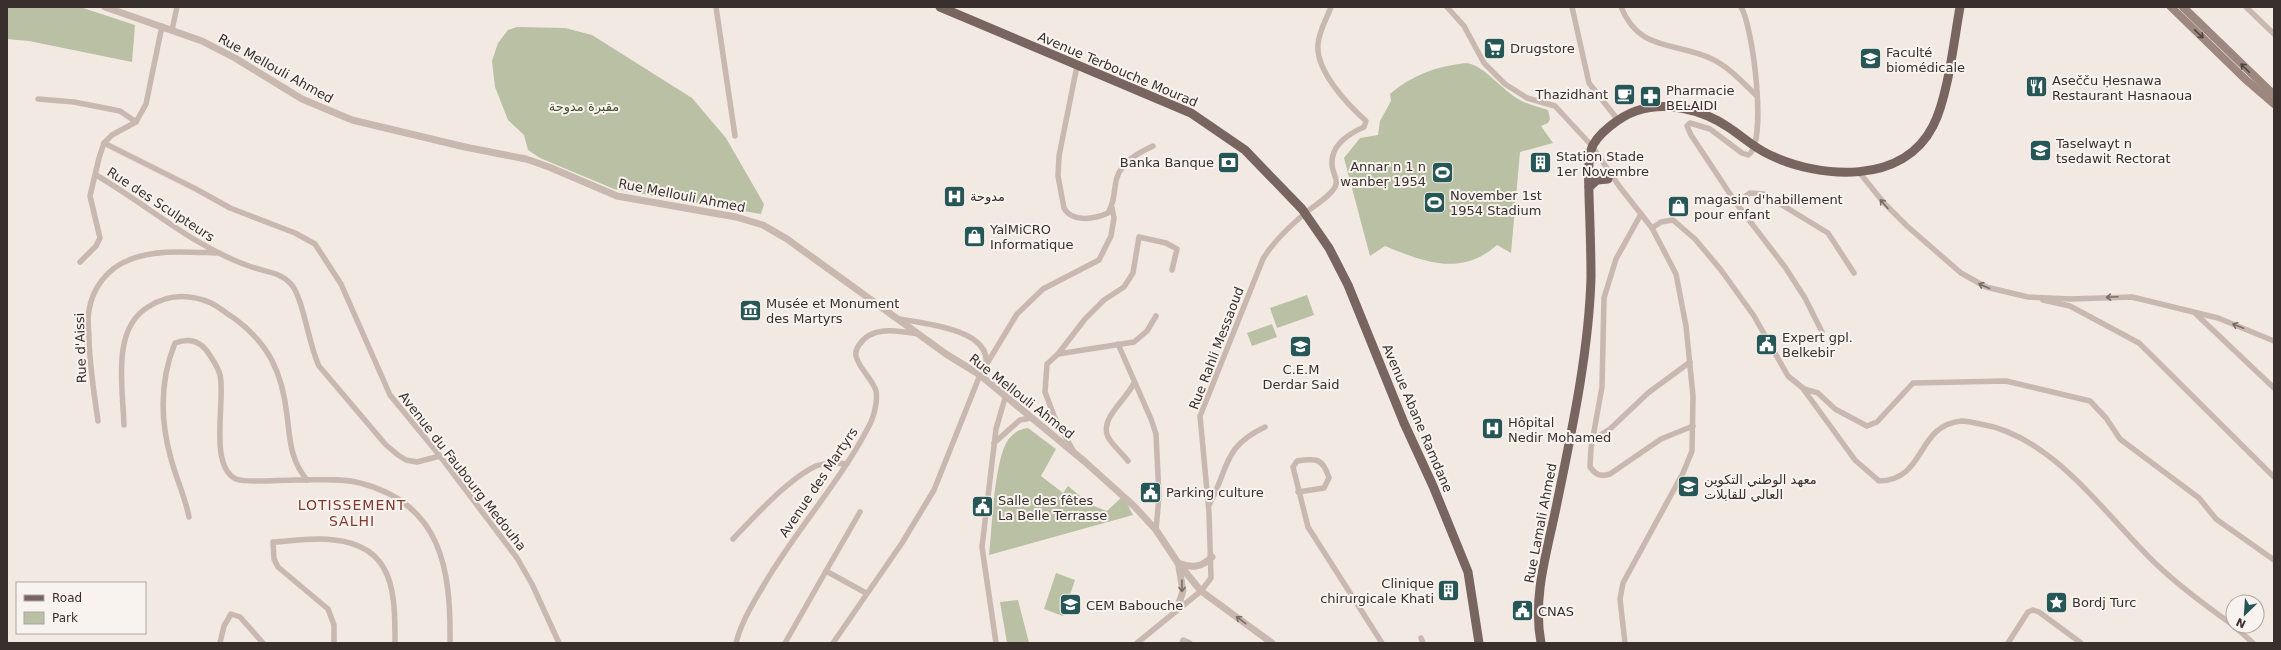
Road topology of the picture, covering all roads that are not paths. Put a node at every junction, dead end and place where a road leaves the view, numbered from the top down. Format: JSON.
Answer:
{"nodes":[{"id":1,"x":105,"y":7,"type":"edge"},
{"id":2,"x":177,"y":7,"type":"edge"},
{"id":3,"x":716,"y":7,"type":"edge"},
{"id":4,"x":940,"y":7,"type":"edge"},
{"id":5,"x":1331,"y":7,"type":"edge"},
{"id":6,"x":1447,"y":7,"type":"edge"},
{"id":7,"x":1572,"y":7,"type":"edge"},
{"id":8,"x":1621,"y":7,"type":"edge"},
{"id":9,"x":1741,"y":7,"type":"edge"},
{"id":10,"x":1956,"y":7,"type":"edge"},
{"id":11,"x":1963,"y":7,"type":"edge"},
{"id":12,"x":2172,"y":7,"type":"edge"},
{"id":13,"x":2183,"y":7,"type":"edge"},
{"id":14,"x":2246,"y":7,"type":"edge"},
{"id":15,"x":1960,"y":10,"type":"edge"},
{"id":16,"x":162,"y":26,"type":"junction"},
{"id":17,"x":172,"y":30,"type":"junction"},
{"id":18,"x":2274,"y":34,"type":"edge"},
{"id":19,"x":1077,"y":66,"type":"junction"},
{"id":20,"x":2274,"y":95,"type":"edge"},
{"id":21,"x":1757,"y":96,"type":"junction"},
{"id":22,"x":38,"y":99,"type":"dead end"},
{"id":23,"x":2274,"y":104,"type":"edge"},
{"id":24,"x":1618,"y":120,"type":"junction"},
{"id":25,"x":136,"y":122,"type":"junction"},
{"id":26,"x":735,"y":136,"type":"dead end"},
{"id":27,"x":104,"y":143,"type":"junction"},
{"id":28,"x":1153,"y":146,"type":"dead end"},
{"id":29,"x":1592,"y":146,"type":"junction"},
{"id":30,"x":1755,"y":147,"type":"junction"},
{"id":31,"x":1589,"y":170,"type":"junction"},
{"id":32,"x":1859,"y":172,"type":"junction"},
{"id":33,"x":96,"y":175,"type":"junction"},
{"id":34,"x":1608,"y":179,"type":"junction"},
{"id":35,"x":1619,"y":186,"type":"junction"},
{"id":36,"x":1589,"y":187,"type":"junction"},
{"id":37,"x":1736,"y":203,"type":"junction"},
{"id":38,"x":1112,"y":208,"type":"junction"},
{"id":39,"x":1305,"y":213,"type":"junction"},
{"id":40,"x":1641,"y":214,"type":"junction"},
{"id":41,"x":1652,"y":228,"type":"junction"},
{"id":42,"x":218,"y":253,"type":"junction"},
{"id":43,"x":80,"y":262,"type":"dead end"},
{"id":44,"x":1172,"y":270,"type":"dead end"},
{"id":45,"x":1854,"y":273,"type":"dead end"},
{"id":46,"x":2028,"y":297,"type":"junction"},
{"id":47,"x":2192,"y":311,"type":"junction"},
{"id":48,"x":1156,"y":316,"type":"dead end"},
{"id":49,"x":897,"y":318,"type":"junction"},
{"id":50,"x":1822,"y":332,"type":"dead end"},
{"id":51,"x":919,"y":334,"type":"junction"},
{"id":52,"x":2274,"y":341,"type":"edge"},
{"id":53,"x":1118,"y":344,"type":"junction"},
{"id":54,"x":1058,"y":354,"type":"junction"},
{"id":55,"x":1690,"y":362,"type":"junction"},
{"id":56,"x":986,"y":365,"type":"junction"},
{"id":57,"x":980,"y":375,"type":"junction"},
{"id":58,"x":1134,"y":383,"type":"junction"},
{"id":59,"x":2274,"y":388,"type":"edge"},
{"id":60,"x":1804,"y":389,"type":"junction"},
{"id":61,"x":1005,"y":398,"type":"junction"},
{"id":62,"x":1031,"y":418,"type":"junction"},
{"id":63,"x":98,"y":422,"type":"dead end"},
{"id":64,"x":124,"y":425,"type":"dead end"},
{"id":65,"x":1693,"y":426,"type":"junction"},
{"id":66,"x":1265,"y":427,"type":"dead end"},
{"id":67,"x":1594,"y":439,"type":"junction"},
{"id":68,"x":994,"y":443,"type":"junction"},
{"id":69,"x":1075,"y":454,"type":"junction"},
{"id":70,"x":440,"y":456,"type":"junction"},
{"id":71,"x":1128,"y":461,"type":"dead end"},
{"id":72,"x":847,"y":464,"type":"junction"},
{"id":73,"x":2274,"y":477,"type":"edge"},
{"id":74,"x":307,"y":480,"type":"junction"},
{"id":75,"x":1298,"y":492,"type":"junction"},
{"id":76,"x":1209,"y":506,"type":"junction"},
{"id":77,"x":860,"y":512,"type":"dead end"},
{"id":78,"x":189,"y":517,"type":"dead end"},
{"id":79,"x":1156,"y":530,"type":"junction"},
{"id":80,"x":733,"y":539,"type":"dead end"},
{"id":81,"x":1212,"y":557,"type":"junction"},
{"id":82,"x":2274,"y":560,"type":"edge"},
{"id":83,"x":1178,"y":563,"type":"junction"},
{"id":84,"x":826,"y":571,"type":"junction"},
{"id":85,"x":1201,"y":590,"type":"junction"},
{"id":86,"x":866,"y":593,"type":"junction"},
{"id":87,"x":1177,"y":609,"type":"junction"},
{"id":88,"x":2225,"y":620,"type":"edge"},
{"id":89,"x":2242,"y":634,"type":"edge"},
{"id":90,"x":220,"y":643,"type":"edge"},
{"id":91,"x":263,"y":643,"type":"edge"},
{"id":92,"x":334,"y":643,"type":"edge"},
{"id":93,"x":395,"y":643,"type":"edge"},
{"id":94,"x":450,"y":643,"type":"edge"},
{"id":95,"x":559,"y":643,"type":"edge"},
{"id":96,"x":736,"y":643,"type":"edge"},
{"id":97,"x":785,"y":643,"type":"edge"},
{"id":98,"x":833,"y":643,"type":"edge"},
{"id":99,"x":996,"y":643,"type":"edge"},
{"id":100,"x":1137,"y":643,"type":"edge"},
{"id":101,"x":1182,"y":643,"type":"edge"},
{"id":102,"x":1190,"y":643,"type":"edge"},
{"id":103,"x":1272,"y":643,"type":"edge"},
{"id":104,"x":1382,"y":643,"type":"edge"},
{"id":105,"x":1479,"y":643,"type":"edge"},
{"id":106,"x":1541,"y":643,"type":"edge"},
{"id":107,"x":1625,"y":643,"type":"edge"},
{"id":108,"x":2008,"y":643,"type":"edge"},
{"id":109,"x":2081,"y":643,"type":"edge"},
{"id":110,"x":2253,"y":643,"type":"edge"}],
"edges":[{"from":1,"to":16,"type":"street","name":"Rue Mellouli Ahmed"},
{"from":2,"to":17,"type":"street"},
{"from":3,"to":26,"type":"street"},
{"from":4,"to":19,"type":"main road","name":"Avenue Terbouche Mourad"},
{"from":5,"to":39,"type":"street","name":"Rue Rahli Messaoud"},
{"from":6,"to":29,"type":"street"},
{"from":7,"to":24,"type":"street"},
{"from":8,"to":21,"type":"street"},
{"from":9,"to":21,"type":"street"},
{"from":10,"to":15,"type":"main road"},
{"from":11,"to":15,"type":"main road"},
{"from":12,"to":23,"type":"main road","one_way":true},
{"from":20,"to":13,"type":"main road","one_way":true},
{"from":14,"to":18,"type":"street"},
{"from":15,"to":32,"type":"main road"},
{"from":16,"to":17,"type":"street","name":"Rue Mellouli Ahmed"},
{"from":16,"to":25,"type":"street"},
{"from":17,"to":49,"type":"street","name":"Rue Mellouli Ahmed"},
{"from":19,"to":38,"type":"street"},
{"from":19,"to":39,"type":"main road","name":"Avenue Terbouche Mourad"},
{"from":21,"to":30,"type":"street"},
{"from":22,"to":25,"type":"street"},
{"from":24,"to":29,"type":"main road"},
{"from":24,"to":30,"type":"main road"},
{"from":25,"to":27,"type":"street"},
{"from":27,"to":33,"type":"street"},
{"from":27,"to":70,"type":"street","name":"Avenue du Faubourg Medouha"},
{"from":28,"to":38,"type":"street"},
{"from":29,"to":31,"type":"main road","name":"Rue Lamali Ahmed"},
{"from":29,"to":35,"type":"street"},
{"from":30,"to":32,"type":"main road"},
{"from":30,"to":37,"type":"street"},
{"from":31,"to":34,"type":"street"},
{"from":31,"to":36,"type":"main road","name":"Rue Lamali Ahmed"},
{"from":46,"to":32,"type":"street","one_way":true},
{"from":33,"to":42,"type":"street","name":"Rue des Sculpteurs"},
{"from":33,"to":43,"type":"street"},
{"from":34,"to":35,"type":"street"},
{"from":34,"to":36,"type":"main road"},
{"from":35,"to":40,"type":"street"},
{"from":36,"to":106,"type":"main road","name":"Rue Lamali Ahmed"},
{"from":37,"to":45,"type":"street"},
{"from":37,"to":50,"type":"street"},
{"from":38,"to":56,"type":"street"},
{"from":39,"to":76,"type":"street","name":"Rue Rahli Messaoud"},
{"from":39,"to":105,"type":"main road","name":"Avenue Abane Ramdane"},
{"from":40,"to":41,"type":"street"},
{"from":40,"to":67,"type":"street"},
{"from":41,"to":55,"type":"street"},
{"from":41,"to":60,"type":"street"},
{"from":42,"to":63,"type":"street","name":"Rue d'Aissi"},
{"from":42,"to":70,"type":"street","name":"Rue des Sculpteurs"},
{"from":44,"to":54,"type":"street"},
{"from":47,"to":46,"type":"street","one_way":true},
{"from":46,"to":73,"type":"street"},
{"from":52,"to":47,"type":"street","one_way":true},
{"from":47,"to":59,"type":"street"},
{"from":48,"to":53,"type":"street"},
{"from":49,"to":51,"type":"street","name":"Rue Mellouli Ahmed"},
{"from":49,"to":56,"type":"street"},
{"from":51,"to":57,"type":"street","name":"Rue Mellouli Ahmed"},
{"from":51,"to":72,"type":"street","name":"Avenue des Martyrs"},
{"from":53,"to":54,"type":"street"},
{"from":53,"to":58,"type":"street"},
{"from":54,"to":69,"type":"street"},
{"from":55,"to":65,"type":"street"},
{"from":55,"to":67,"type":"street"},
{"from":56,"to":57,"type":"street"},
{"from":57,"to":61,"type":"street","name":"Rue Mellouli Ahmed"},
{"from":57,"to":86,"type":"street"},
{"from":58,"to":71,"type":"street"},
{"from":58,"to":79,"type":"street"},
{"from":60,"to":82,"type":"street"},
{"from":60,"to":88,"type":"street"},
{"from":61,"to":62,"type":"street","name":"Rue Mellouli Ahmed"},
{"from":61,"to":68,"type":"street"},
{"from":62,"to":68,"type":"street"},
{"from":62,"to":69,"type":"street","name":"Rue Mellouli Ahmed"},
{"from":64,"to":74,"type":"street"},
{"from":65,"to":67,"type":"street"},
{"from":65,"to":107,"type":"street"},
{"from":66,"to":76,"type":"street"},
{"from":68,"to":99,"type":"street"},
{"from":69,"to":79,"type":"street","name":"Rue Mellouli Ahmed"},
{"from":70,"to":95,"type":"street","name":"Avenue du Faubourg Medouha"},
{"from":72,"to":80,"type":"street"},
{"from":72,"to":96,"type":"street","name":"Avenue des Martyrs"},
{"from":74,"to":78,"type":"street"},
{"from":74,"to":94,"type":"street"},
{"from":75,"to":75,"type":"street"},
{"from":75,"to":104,"type":"street"},
{"from":76,"to":81,"type":"street","name":"Rue Rahli Messaoud"},
{"from":77,"to":84,"type":"street"},
{"from":79,"to":83,"type":"street","name":"Rue Mellouli Ahmed"},
{"from":81,"to":83,"type":"street"},
{"from":81,"to":85,"type":"street","name":"Rue Rahli Messaoud"},
{"from":83,"to":85,"type":"street","name":"Rue Mellouli Ahmed"},
{"from":83,"to":87,"type":"street","one_way":true},
{"from":84,"to":86,"type":"street"},
{"from":84,"to":97,"type":"street"},
{"from":85,"to":87,"type":"street","name":"Rue Rahli Messaoud"},
{"from":103,"to":85,"type":"street","name":"Rue Mellouli Ahmed","one_way":true},
{"from":86,"to":98,"type":"street"},
{"from":87,"to":100,"type":"street","name":"Rue Rahli Messaoud"},
{"from":89,"to":110,"type":"street"},
{"from":90,"to":91,"type":"street"},
{"from":92,"to":93,"type":"street"},
{"from":101,"to":102,"type":"street"},
{"from":108,"to":109,"type":"street"}]}
